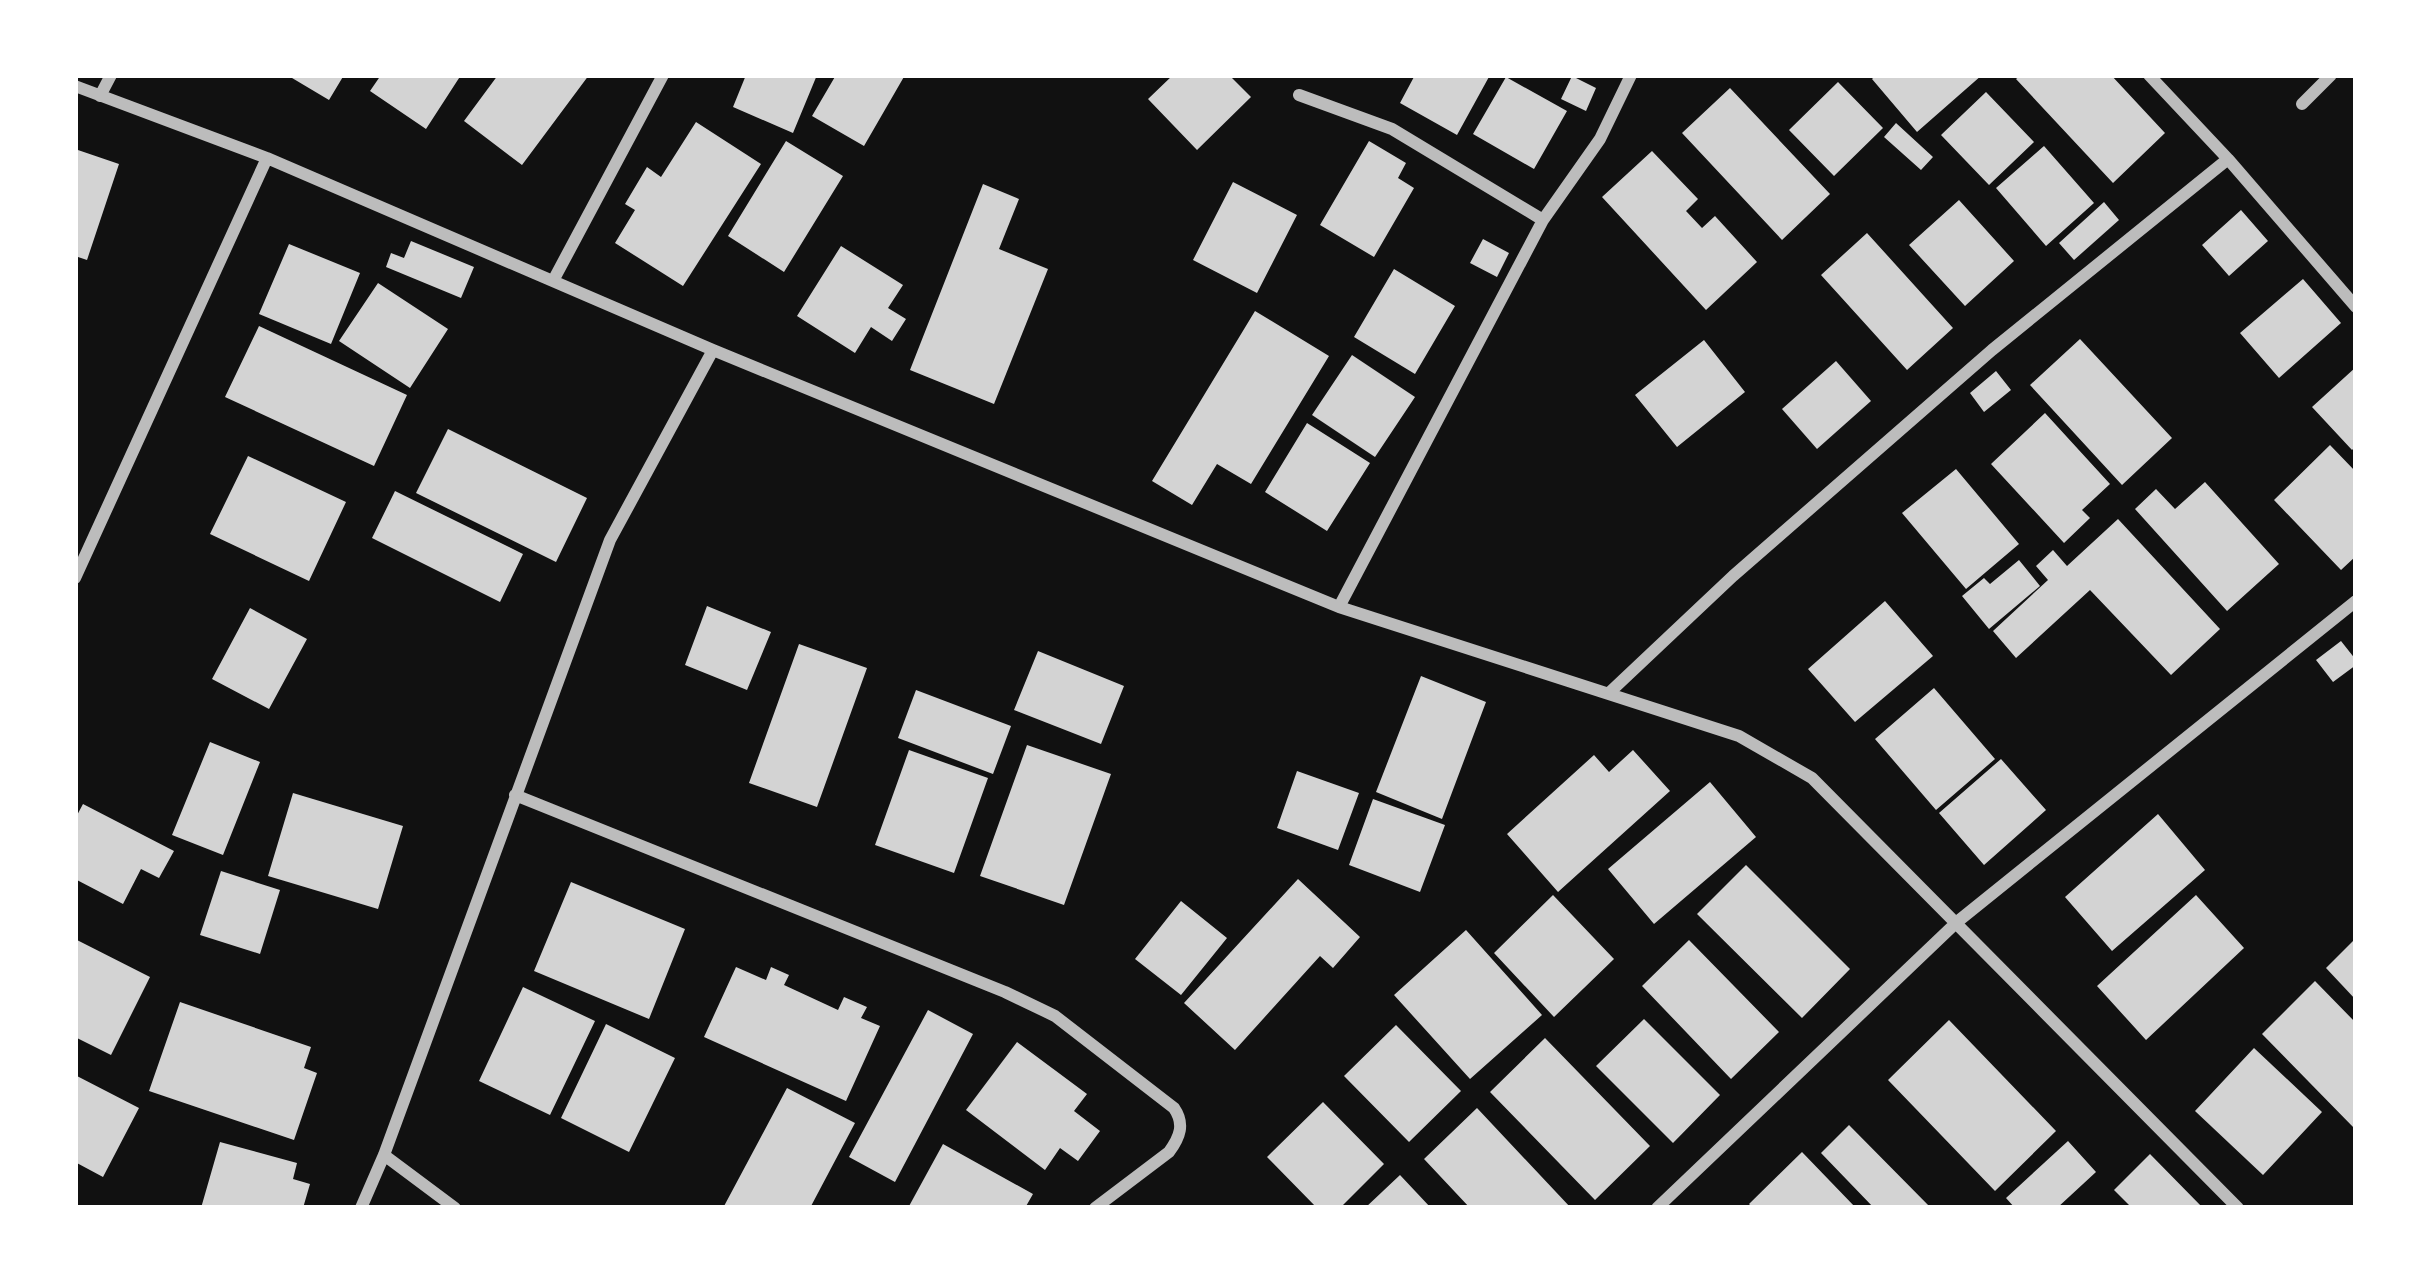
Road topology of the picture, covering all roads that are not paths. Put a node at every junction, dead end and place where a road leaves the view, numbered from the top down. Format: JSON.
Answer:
{"nodes":[{"id":1,"x":111,"y":75,"type":"edge"},
{"id":2,"x":663,"y":75,"type":"edge"},
{"id":3,"x":1631,"y":75,"type":"edge"},
{"id":4,"x":2149,"y":75,"type":"edge"},
{"id":5,"x":2331,"y":75,"type":"edge"},
{"id":6,"x":75,"y":86,"type":"edge"},
{"id":7,"x":1299,"y":95,"type":"dead end"},
{"id":8,"x":100,"y":96,"type":"junction"},
{"id":9,"x":2302,"y":104,"type":"dead end"},
{"id":10,"x":267,"y":158,"type":"junction"},
{"id":11,"x":2228,"y":159,"type":"junction"},
{"id":12,"x":1543,"y":220,"type":"junction"},
{"id":13,"x":554,"y":279,"type":"junction"},
{"id":14,"x":2356,"y":307,"type":"edge"},
{"id":15,"x":713,"y":350,"type":"junction"},
{"id":16,"x":75,"y":578,"type":"edge"},
{"id":17,"x":2356,"y":601,"type":"edge"},
{"id":18,"x":1339,"y":607,"type":"junction"},
{"id":19,"x":1610,"y":692,"type":"junction"},
{"id":20,"x":515,"y":795,"type":"junction"},
{"id":21,"x":1957,"y":922,"type":"junction"},
{"id":22,"x":384,"y":1155,"type":"junction"},
{"id":23,"x":362,"y":1208,"type":"edge"},
{"id":24,"x":455,"y":1208,"type":"edge"},
{"id":25,"x":1095,"y":1208,"type":"edge"},
{"id":26,"x":1657,"y":1208,"type":"edge"},
{"id":27,"x":2238,"y":1208,"type":"edge"}],
"edges":[{"from":1,"to":8,"type":"street"},
{"from":2,"to":13,"type":"street"},
{"from":3,"to":12,"type":"street"},
{"from":4,"to":11,"type":"street"},
{"from":5,"to":9,"type":"street"},
{"from":6,"to":8,"type":"street"},
{"from":7,"to":12,"type":"street"},
{"from":8,"to":10,"type":"street"},
{"from":10,"to":13,"type":"street"},
{"from":10,"to":16,"type":"street"},
{"from":11,"to":14,"type":"street"},
{"from":11,"to":19,"type":"street"},
{"from":12,"to":18,"type":"street"},
{"from":13,"to":15,"type":"street"},
{"from":15,"to":18,"type":"street"},
{"from":15,"to":20,"type":"street"},
{"from":17,"to":21,"type":"street"},
{"from":18,"to":19,"type":"street"},
{"from":19,"to":21,"type":"street"},
{"from":20,"to":22,"type":"street"},
{"from":20,"to":25,"type":"street"},
{"from":21,"to":26,"type":"street"},
{"from":21,"to":27,"type":"street"},
{"from":22,"to":23,"type":"street"},
{"from":22,"to":24,"type":"street"}]}
